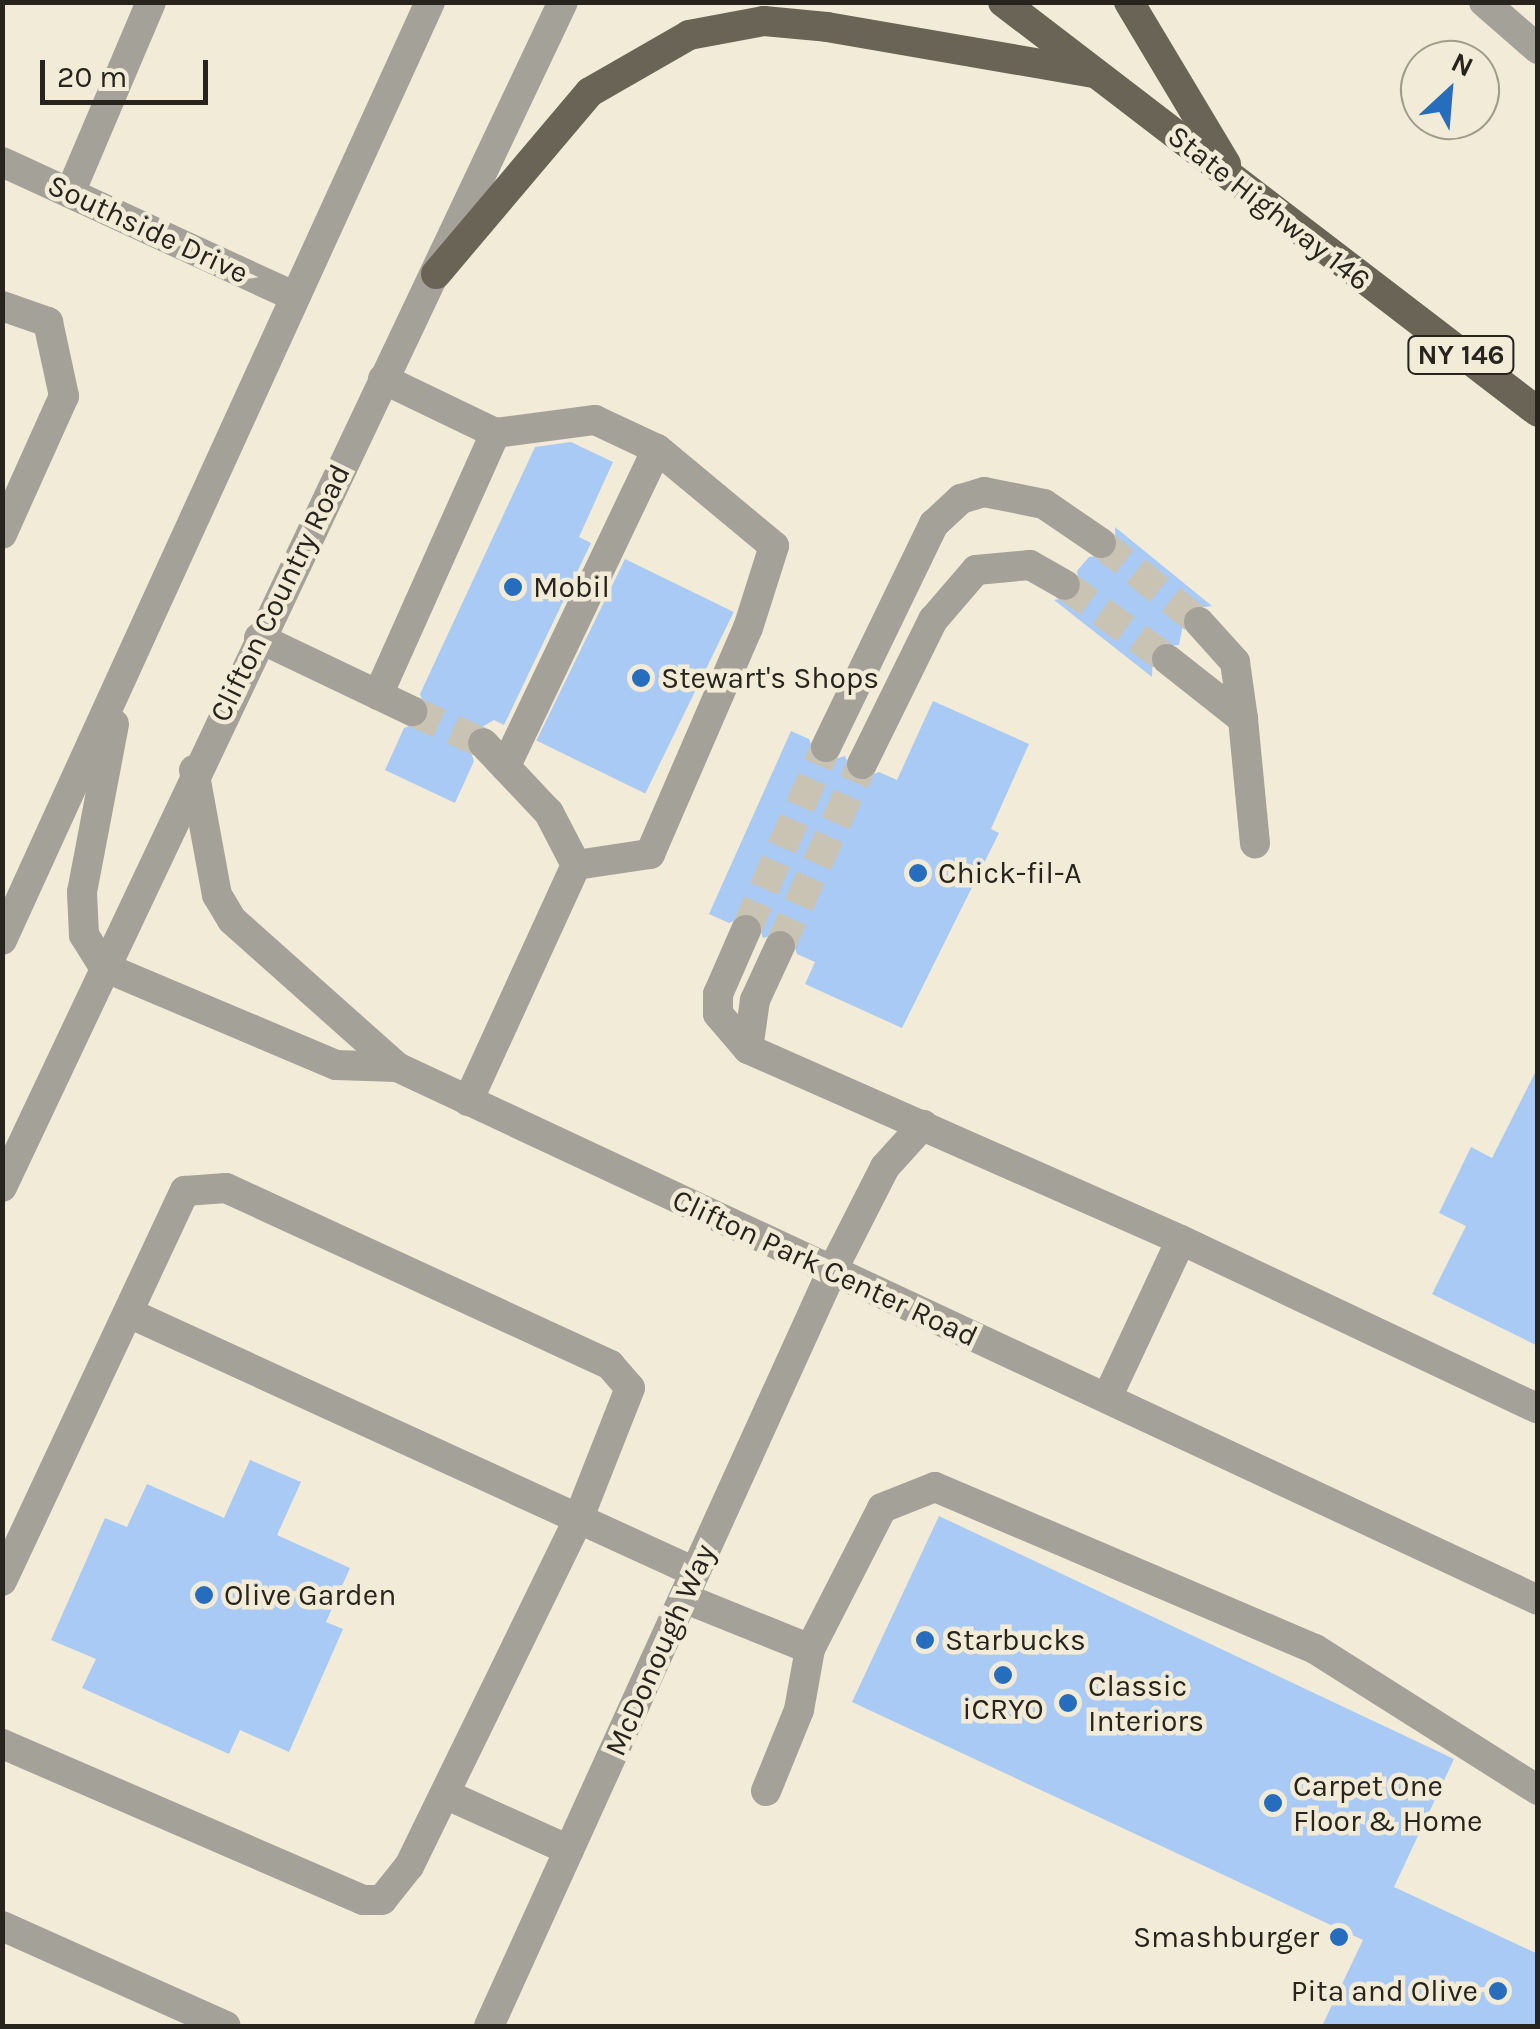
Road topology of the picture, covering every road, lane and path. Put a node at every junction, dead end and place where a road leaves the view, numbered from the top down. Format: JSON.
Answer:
{"nodes":[{"id":1,"x":151,"y":2,"type":"edge"},
{"id":2,"x":430,"y":2,"type":"edge"},
{"id":3,"x":564,"y":2,"type":"edge"},
{"id":4,"x":1002,"y":2,"type":"edge"},
{"id":5,"x":1128,"y":2,"type":"edge"},
{"id":6,"x":1484,"y":2,"type":"edge"},
{"id":7,"x":1538,"y":50,"type":"edge"},
{"id":8,"x":1092,"y":73,"type":"junction"},
{"id":9,"x":2,"y":162,"type":"edge"},
{"id":10,"x":1236,"y":179,"type":"junction"},
{"id":11,"x":70,"y":193,"type":"junction"},
{"id":12,"x":436,"y":274,"type":"junction"},
{"id":13,"x":293,"y":296,"type":"junction"},
{"id":14,"x":2,"y":306,"type":"edge"},
{"id":15,"x":383,"y":379,"type":"junction"},
{"id":16,"x":1538,"y":412,"type":"edge"},
{"id":17,"x":495,"y":433,"type":"junction"},
{"id":18,"x":658,"y":449,"type":"junction"},
{"id":19,"x":2,"y":534,"type":"edge"},
{"id":20,"x":1101,"y":543,"type":"tunnel mouth"},
{"id":21,"x":1065,"y":586,"type":"tunnel mouth"},
{"id":22,"x":1199,"y":622,"type":"tunnel mouth"},
{"id":23,"x":258,"y":638,"type":"junction"},
{"id":24,"x":1167,"y":659,"type":"tunnel mouth"},
{"id":25,"x":118,"y":693,"type":"junction"},
{"id":26,"x":378,"y":696,"type":"junction"},
{"id":27,"x":412,"y":711,"type":"tunnel mouth"},
{"id":28,"x":1243,"y":720,"type":"junction"},
{"id":29,"x":482,"y":743,"type":"tunnel mouth"},
{"id":30,"x":826,"y":747,"type":"tunnel mouth"},
{"id":31,"x":862,"y":764,"type":"tunnel mouth"},
{"id":32,"x":505,"y":767,"type":"junction"},
{"id":33,"x":194,"y":770,"type":"junction"},
{"id":34,"x":1255,"y":843,"type":"dead end"},
{"id":35,"x":576,"y":865,"type":"junction"},
{"id":36,"x":6,"y":926,"type":"edge"},
{"id":37,"x":746,"y":930,"type":"tunnel mouth"},
{"id":38,"x":780,"y":946,"type":"tunnel mouth"},
{"id":39,"x":104,"y":967,"type":"junction"},
{"id":40,"x":748,"y":1049,"type":"junction"},
{"id":41,"x":397,"y":1067,"type":"junction"},
{"id":42,"x":468,"y":1101,"type":"junction"},
{"id":43,"x":923,"y":1125,"type":"junction"},
{"id":44,"x":2,"y":1187,"type":"edge"},
{"id":45,"x":1181,"y":1240,"type":"junction"},
{"id":46,"x":831,"y":1273,"type":"junction"},
{"id":47,"x":129,"y":1313,"type":"junction"},
{"id":48,"x":1107,"y":1398,"type":"junction"},
{"id":49,"x":1538,"y":1408,"type":"edge"},
{"id":50,"x":578,"y":1520,"type":"junction"},
{"id":51,"x":2,"y":1581,"type":"edge"},
{"id":52,"x":690,"y":1585,"type":"junction"},
{"id":53,"x":1538,"y":1600,"type":"edge"},
{"id":54,"x":810,"y":1649,"type":"junction"},
{"id":55,"x":2,"y":1744,"type":"edge"},
{"id":56,"x":1538,"y":1790,"type":"edge"},
{"id":57,"x":766,"y":1791,"type":"dead end"},
{"id":58,"x":445,"y":1794,"type":"junction"},
{"id":59,"x":569,"y":1850,"type":"junction"},
{"id":60,"x":2,"y":1926,"type":"edge"},
{"id":61,"x":226,"y":2026,"type":"edge"},
{"id":62,"x":489,"y":2026,"type":"edge"}],
"edges":[{"from":1,"to":11,"type":"street"},
{"from":2,"to":13,"type":"street"},
{"from":3,"to":12,"type":"street","name":"Clifton Country Road"},
{"from":4,"to":8,"type":"main road","name":"State Highway 146","number":"NY 146"},
{"from":5,"to":10,"type":"main road"},
{"from":6,"to":7,"type":"street"},
{"from":8,"to":10,"type":"main road","name":"State Highway 146","number":"NY 146"},
{"from":8,"to":12,"type":"main road"},
{"from":9,"to":11,"type":"street","name":"Southside Drive"},
{"from":10,"to":16,"type":"main road","name":"State Highway 146","number":"NY 146"},
{"from":11,"to":13,"type":"street","name":"Southside Drive"},
{"from":12,"to":15,"type":"street","name":"Clifton Country Road"},
{"from":13,"to":25,"type":"street"},
{"from":14,"to":19,"type":"street"},
{"from":15,"to":17,"type":"street"},
{"from":15,"to":23,"type":"street","name":"Clifton Country Road"},
{"from":17,"to":18,"type":"street"},
{"from":17,"to":26,"type":"street"},
{"from":18,"to":32,"type":"street"},
{"from":18,"to":35,"type":"street"},
{"from":20,"to":30,"type":"street"},
{"from":21,"to":31,"type":"street"},
{"from":22,"to":28,"type":"street"},
{"from":23,"to":26,"type":"street"},
{"from":23,"to":33,"type":"street","name":"Clifton Country Road"},
{"from":24,"to":28,"type":"street"},
{"from":25,"to":36,"type":"street"},
{"from":25,"to":39,"type":"street"},
{"from":26,"to":27,"type":"street"},
{"from":28,"to":34,"type":"street"},
{"from":29,"to":32,"type":"street"},
{"from":32,"to":35,"type":"street"},
{"from":33,"to":39,"type":"street","name":"Clifton Country Road"},
{"from":33,"to":41,"type":"street"},
{"from":35,"to":42,"type":"street"},
{"from":37,"to":40,"type":"street"},
{"from":38,"to":40,"type":"street"},
{"from":39,"to":41,"type":"street","name":"Clifton Park Center Road"},
{"from":39,"to":44,"type":"street","name":"Clifton Country Road"},
{"from":40,"to":43,"type":"street"},
{"from":41,"to":42,"type":"street","name":"Clifton Park Center Road"},
{"from":42,"to":46,"type":"street","name":"Clifton Park Center Road"},
{"from":43,"to":45,"type":"street"},
{"from":43,"to":46,"type":"street","name":"McDonough Way"},
{"from":45,"to":48,"type":"street"},
{"from":45,"to":49,"type":"street"},
{"from":46,"to":48,"type":"street","name":"Clifton Park Center Road"},
{"from":46,"to":52,"type":"street","name":"McDonough Way"},
{"from":47,"to":50,"type":"street"},
{"from":47,"to":50,"type":"street"},
{"from":47,"to":51,"type":"street"},
{"from":48,"to":53,"type":"street","name":"Clifton Park Center Road"},
{"from":50,"to":52,"type":"street"},
{"from":50,"to":58,"type":"street"},
{"from":52,"to":54,"type":"street"},
{"from":52,"to":59,"type":"street","name":"McDonough Way"},
{"from":54,"to":56,"type":"street"},
{"from":54,"to":57,"type":"street"},
{"from":55,"to":58,"type":"street"},
{"from":58,"to":59,"type":"street"},
{"from":59,"to":62,"type":"street","name":"McDonough Way"},
{"from":60,"to":61,"type":"street"}]}
